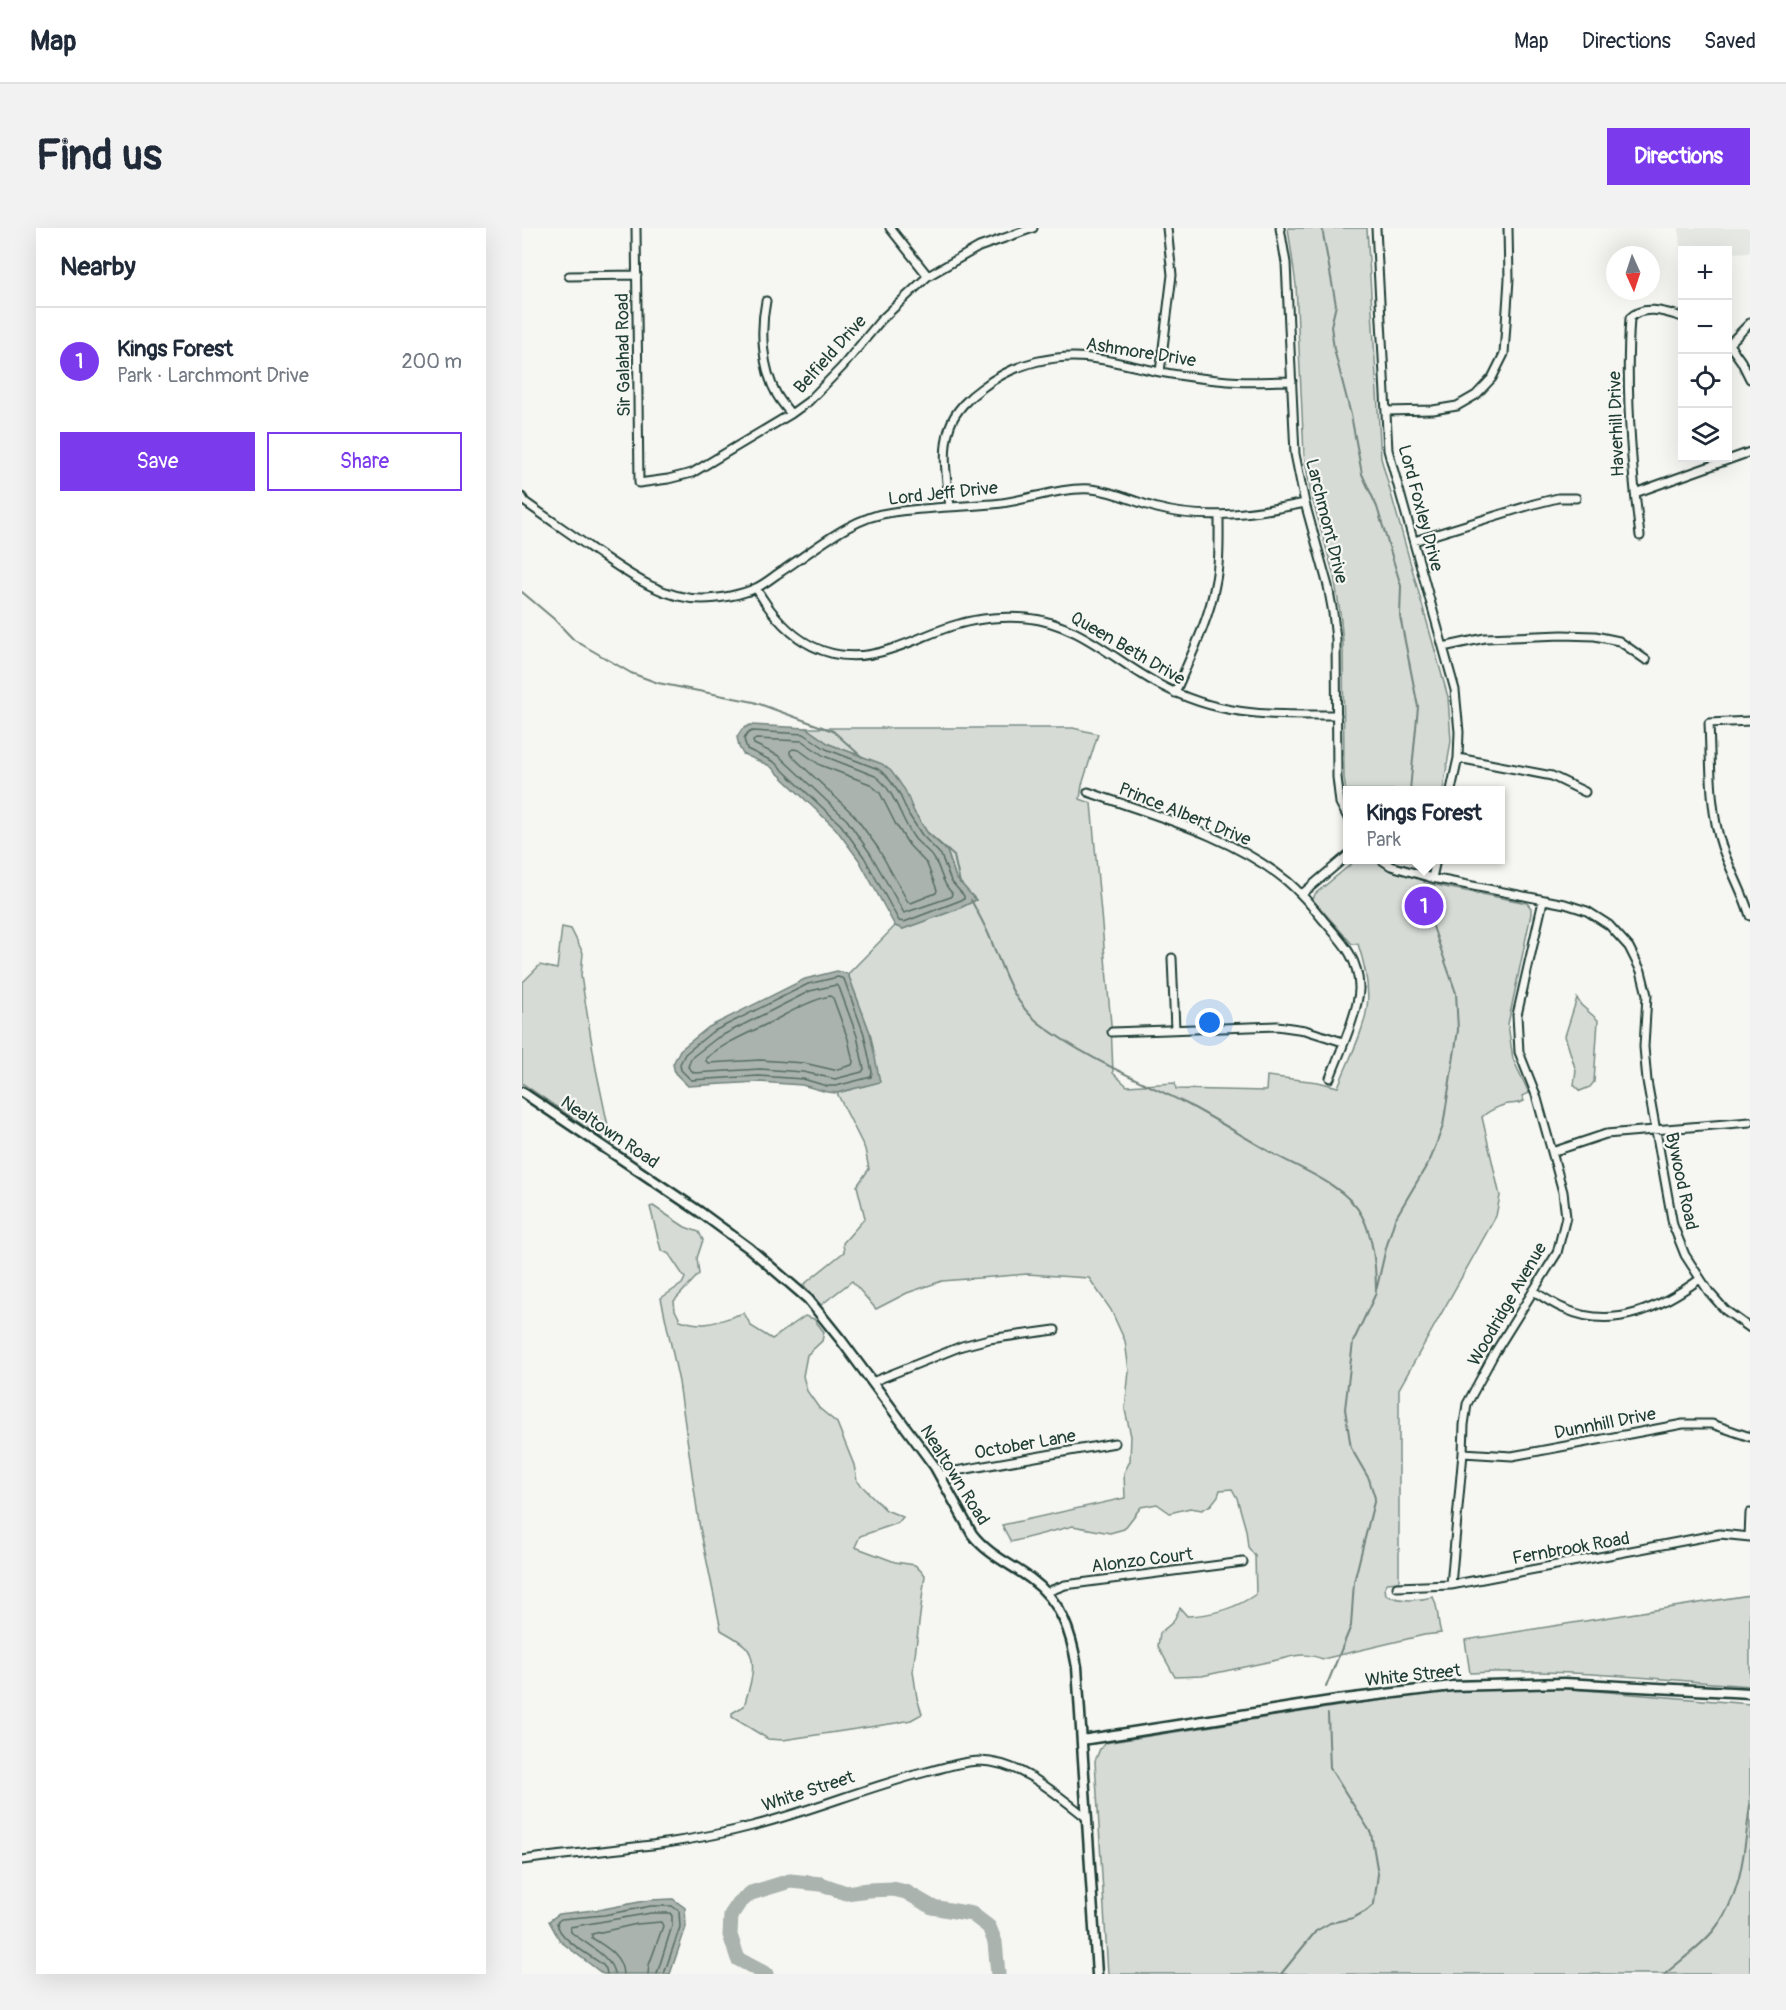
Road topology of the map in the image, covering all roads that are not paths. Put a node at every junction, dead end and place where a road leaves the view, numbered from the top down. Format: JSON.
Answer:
{"nodes":[{"id":1,"x":636,"y":228,"type":"edge"},
{"id":2,"x":890,"y":228,"type":"edge"},
{"id":3,"x":1033,"y":228,"type":"edge"},
{"id":4,"x":1167,"y":228,"type":"edge"},
{"id":5,"x":1280,"y":228,"type":"edge"},
{"id":6,"x":1377,"y":228,"type":"edge"},
{"id":7,"x":1508,"y":228,"type":"edge"},
{"id":8,"x":1023,"y":229,"type":"edge"},
{"id":9,"x":637,"y":275,"type":"junction"},
{"id":10,"x":569,"y":276,"type":"dead end"},
{"id":11,"x":928,"y":276,"type":"junction"},
{"id":12,"x":766,"y":301,"type":"dead end"},
{"id":13,"x":1678,"y":316,"type":"edge"},
{"id":14,"x":1750,"y":323,"type":"edge"},
{"id":15,"x":1732,"y":339,"type":"edge"},
{"id":16,"x":1732,"y":349,"type":"edge"},
{"id":17,"x":1160,"y":372,"type":"junction"},
{"id":18,"x":1750,"y":379,"type":"edge"},
{"id":19,"x":1292,"y":381,"type":"junction"},
{"id":20,"x":1386,"y":411,"type":"junction"},
{"id":21,"x":791,"y":414,"type":"junction"},
{"id":22,"x":1750,"y":452,"type":"edge"},
{"id":23,"x":639,"y":483,"type":"joint"},
{"id":24,"x":1635,"y":493,"type":"junction"},
{"id":25,"x":522,"y":497,"type":"edge"},
{"id":26,"x":1576,"y":498,"type":"dead end"},
{"id":27,"x":1305,"y":503,"type":"junction"},
{"id":28,"x":950,"y":507,"type":"junction"},
{"id":29,"x":1219,"y":516,"type":"junction"},
{"id":30,"x":1640,"y":536,"type":"dead end"},
{"id":31,"x":1414,"y":541,"type":"junction"},
{"id":32,"x":756,"y":588,"type":"junction"},
{"id":33,"x":1443,"y":647,"type":"junction"},
{"id":34,"x":1646,"y":660,"type":"dead end"},
{"id":35,"x":1175,"y":693,"type":"junction"},
{"id":36,"x":1336,"y":715,"type":"junction"},
{"id":37,"x":1750,"y":721,"type":"edge"},
{"id":38,"x":1458,"y":758,"type":"junction"},
{"id":39,"x":1452,"y":786,"type":"edge"},
{"id":40,"x":1088,"y":792,"type":"dead end"},
{"id":41,"x":1585,"y":792,"type":"dead end"},
{"id":42,"x":1343,"y":810,"type":"edge"},
{"id":43,"x":1343,"y":858,"type":"edge"},
{"id":44,"x":1390,"y":864,"type":"edge"},
{"id":45,"x":1435,"y":864,"type":"edge"},
{"id":46,"x":1432,"y":878,"type":"junction"},
{"id":47,"x":1302,"y":894,"type":"junction"},
{"id":48,"x":1543,"y":900,"type":"junction"},
{"id":49,"x":1750,"y":916,"type":"edge"},
{"id":50,"x":1172,"y":958,"type":"dead end"},
{"id":51,"x":1175,"y":1029,"type":"junction"},
{"id":52,"x":1112,"y":1032,"type":"dead end"},
{"id":53,"x":1343,"y":1042,"type":"junction"},
{"id":54,"x":1330,"y":1078,"type":"dead end"},
{"id":55,"x":522,"y":1092,"type":"edge"},
{"id":56,"x":1750,"y":1122,"type":"edge"},
{"id":57,"x":1656,"y":1130,"type":"junction"},
{"id":58,"x":1552,"y":1152,"type":"junction"},
{"id":59,"x":1700,"y":1280,"type":"junction"},
{"id":60,"x":1533,"y":1291,"type":"junction"},
{"id":61,"x":1750,"y":1329,"type":"edge"},
{"id":62,"x":1055,"y":1330,"type":"dead end"},
{"id":63,"x":872,"y":1382,"type":"junction"},
{"id":64,"x":1750,"y":1437,"type":"edge"},
{"id":65,"x":1115,"y":1443,"type":"dead end"},
{"id":66,"x":1463,"y":1453,"type":"junction"},
{"id":67,"x":940,"y":1476,"type":"junction"},
{"id":68,"x":1750,"y":1513,"type":"edge"},
{"id":69,"x":1749,"y":1537,"type":"edge"},
{"id":70,"x":1243,"y":1562,"type":"dead end"},
{"id":71,"x":1451,"y":1585,"type":"junction"},
{"id":72,"x":1397,"y":1587,"type":"dead end"},
{"id":73,"x":1047,"y":1592,"type":"junction"},
{"id":74,"x":1750,"y":1693,"type":"edge"},
{"id":75,"x":1082,"y":1740,"type":"junction"},
{"id":76,"x":1087,"y":1818,"type":"junction"},
{"id":77,"x":522,"y":1860,"type":"edge"},
{"id":78,"x":1097,"y":1974,"type":"edge"}],
"edges":[{"from":1,"to":9,"type":"street","name":"Sir Galahad Road"},
{"from":2,"to":11,"type":"street"},
{"from":3,"to":8,"type":"street","name":"Belfield Drive"},
{"from":4,"to":17,"type":"street"},
{"from":5,"to":19,"type":"street","name":"Larchmont Drive"},
{"from":6,"to":20,"type":"street","name":"Lord Foxley Drive"},
{"from":7,"to":20,"type":"street"},
{"from":8,"to":11,"type":"street","name":"Belfield Drive"},
{"from":9,"to":10,"type":"street"},
{"from":9,"to":23,"type":"street","name":"Sir Galahad Road"},
{"from":11,"to":21,"type":"street","name":"Belfield Drive"},
{"from":12,"to":21,"type":"street"},
{"from":13,"to":24,"type":"street","name":"Haverhill Drive"},
{"from":14,"to":15,"type":"street"},
{"from":16,"to":18,"type":"street"},
{"from":17,"to":19,"type":"street","name":"Ashmore Drive"},
{"from":17,"to":28,"type":"street","name":"Ashmore Drive"},
{"from":19,"to":27,"type":"street","name":"Larchmont Drive"},
{"from":20,"to":31,"type":"street","name":"Lord Foxley Drive"},
{"from":21,"to":23,"type":"street","name":"Belfield Drive"},
{"from":22,"to":24,"type":"street"},
{"from":24,"to":30,"type":"street","name":"Haverhill Drive"},
{"from":25,"to":32,"type":"street","name":"Lord Jeff Drive"},
{"from":26,"to":31,"type":"street"},
{"from":27,"to":29,"type":"street","name":"Lord Jeff Drive"},
{"from":27,"to":36,"type":"street","name":"Larchmont Drive"},
{"from":28,"to":29,"type":"street","name":"Lord Jeff Drive"},
{"from":28,"to":32,"type":"street","name":"Lord Jeff Drive"},
{"from":29,"to":35,"type":"street"},
{"from":31,"to":33,"type":"street","name":"Lord Foxley Drive"},
{"from":32,"to":35,"type":"street","name":"Queen Beth Drive"},
{"from":33,"to":34,"type":"street"},
{"from":33,"to":38,"type":"street","name":"Lord Foxley Drive"},
{"from":35,"to":36,"type":"street","name":"Queen Beth Drive"},
{"from":36,"to":42,"type":"street","name":"Larchmont Drive"},
{"from":37,"to":49,"type":"street"},
{"from":38,"to":39,"type":"street","name":"Lord Foxley Drive"},
{"from":38,"to":41,"type":"street"},
{"from":40,"to":47,"type":"street","name":"Prince Albert Drive"},
{"from":43,"to":47,"type":"street"},
{"from":44,"to":46,"type":"street"},
{"from":45,"to":46,"type":"street"},
{"from":46,"to":48,"type":"street"},
{"from":47,"to":53,"type":"street","name":"Prince Albert Drive"},
{"from":48,"to":57,"type":"street","name":"Bywood Road"},
{"from":48,"to":58,"type":"street","name":"Woodridge Avenue"},
{"from":50,"to":51,"type":"street"},
{"from":51,"to":52,"type":"street"},
{"from":51,"to":53,"type":"street"},
{"from":53,"to":54,"type":"street","name":"Prince Albert Drive"},
{"from":55,"to":63,"type":"street","name":"Nealtown Road"},
{"from":56,"to":57,"type":"street"},
{"from":57,"to":58,"type":"street"},
{"from":57,"to":59,"type":"street","name":"Bywood Road"},
{"from":58,"to":60,"type":"street","name":"Woodridge Avenue"},
{"from":59,"to":60,"type":"street"},
{"from":59,"to":61,"type":"street","name":"Bywood Road"},
{"from":60,"to":66,"type":"street","name":"Woodridge Avenue"},
{"from":62,"to":63,"type":"street"},
{"from":63,"to":67,"type":"street","name":"Nealtown Road"},
{"from":64,"to":66,"type":"street","name":"Dunnhill Drive"},
{"from":65,"to":67,"type":"street","name":"October Lane"},
{"from":66,"to":71,"type":"street","name":"Woodridge Avenue"},
{"from":67,"to":73,"type":"street","name":"Nealtown Road"},
{"from":68,"to":69,"type":"street"},
{"from":69,"to":71,"type":"street","name":"Fernbrook Road"},
{"from":70,"to":73,"type":"street","name":"Alonzo Court"},
{"from":71,"to":72,"type":"street","name":"Fernbrook Road"},
{"from":73,"to":75,"type":"street","name":"Nealtown Road"},
{"from":74,"to":75,"type":"street","name":"White Street"},
{"from":75,"to":76,"type":"street","name":"Nealtown Road"},
{"from":76,"to":77,"type":"street","name":"White Street"},
{"from":76,"to":78,"type":"street","name":"Nealtown Road"}]}
